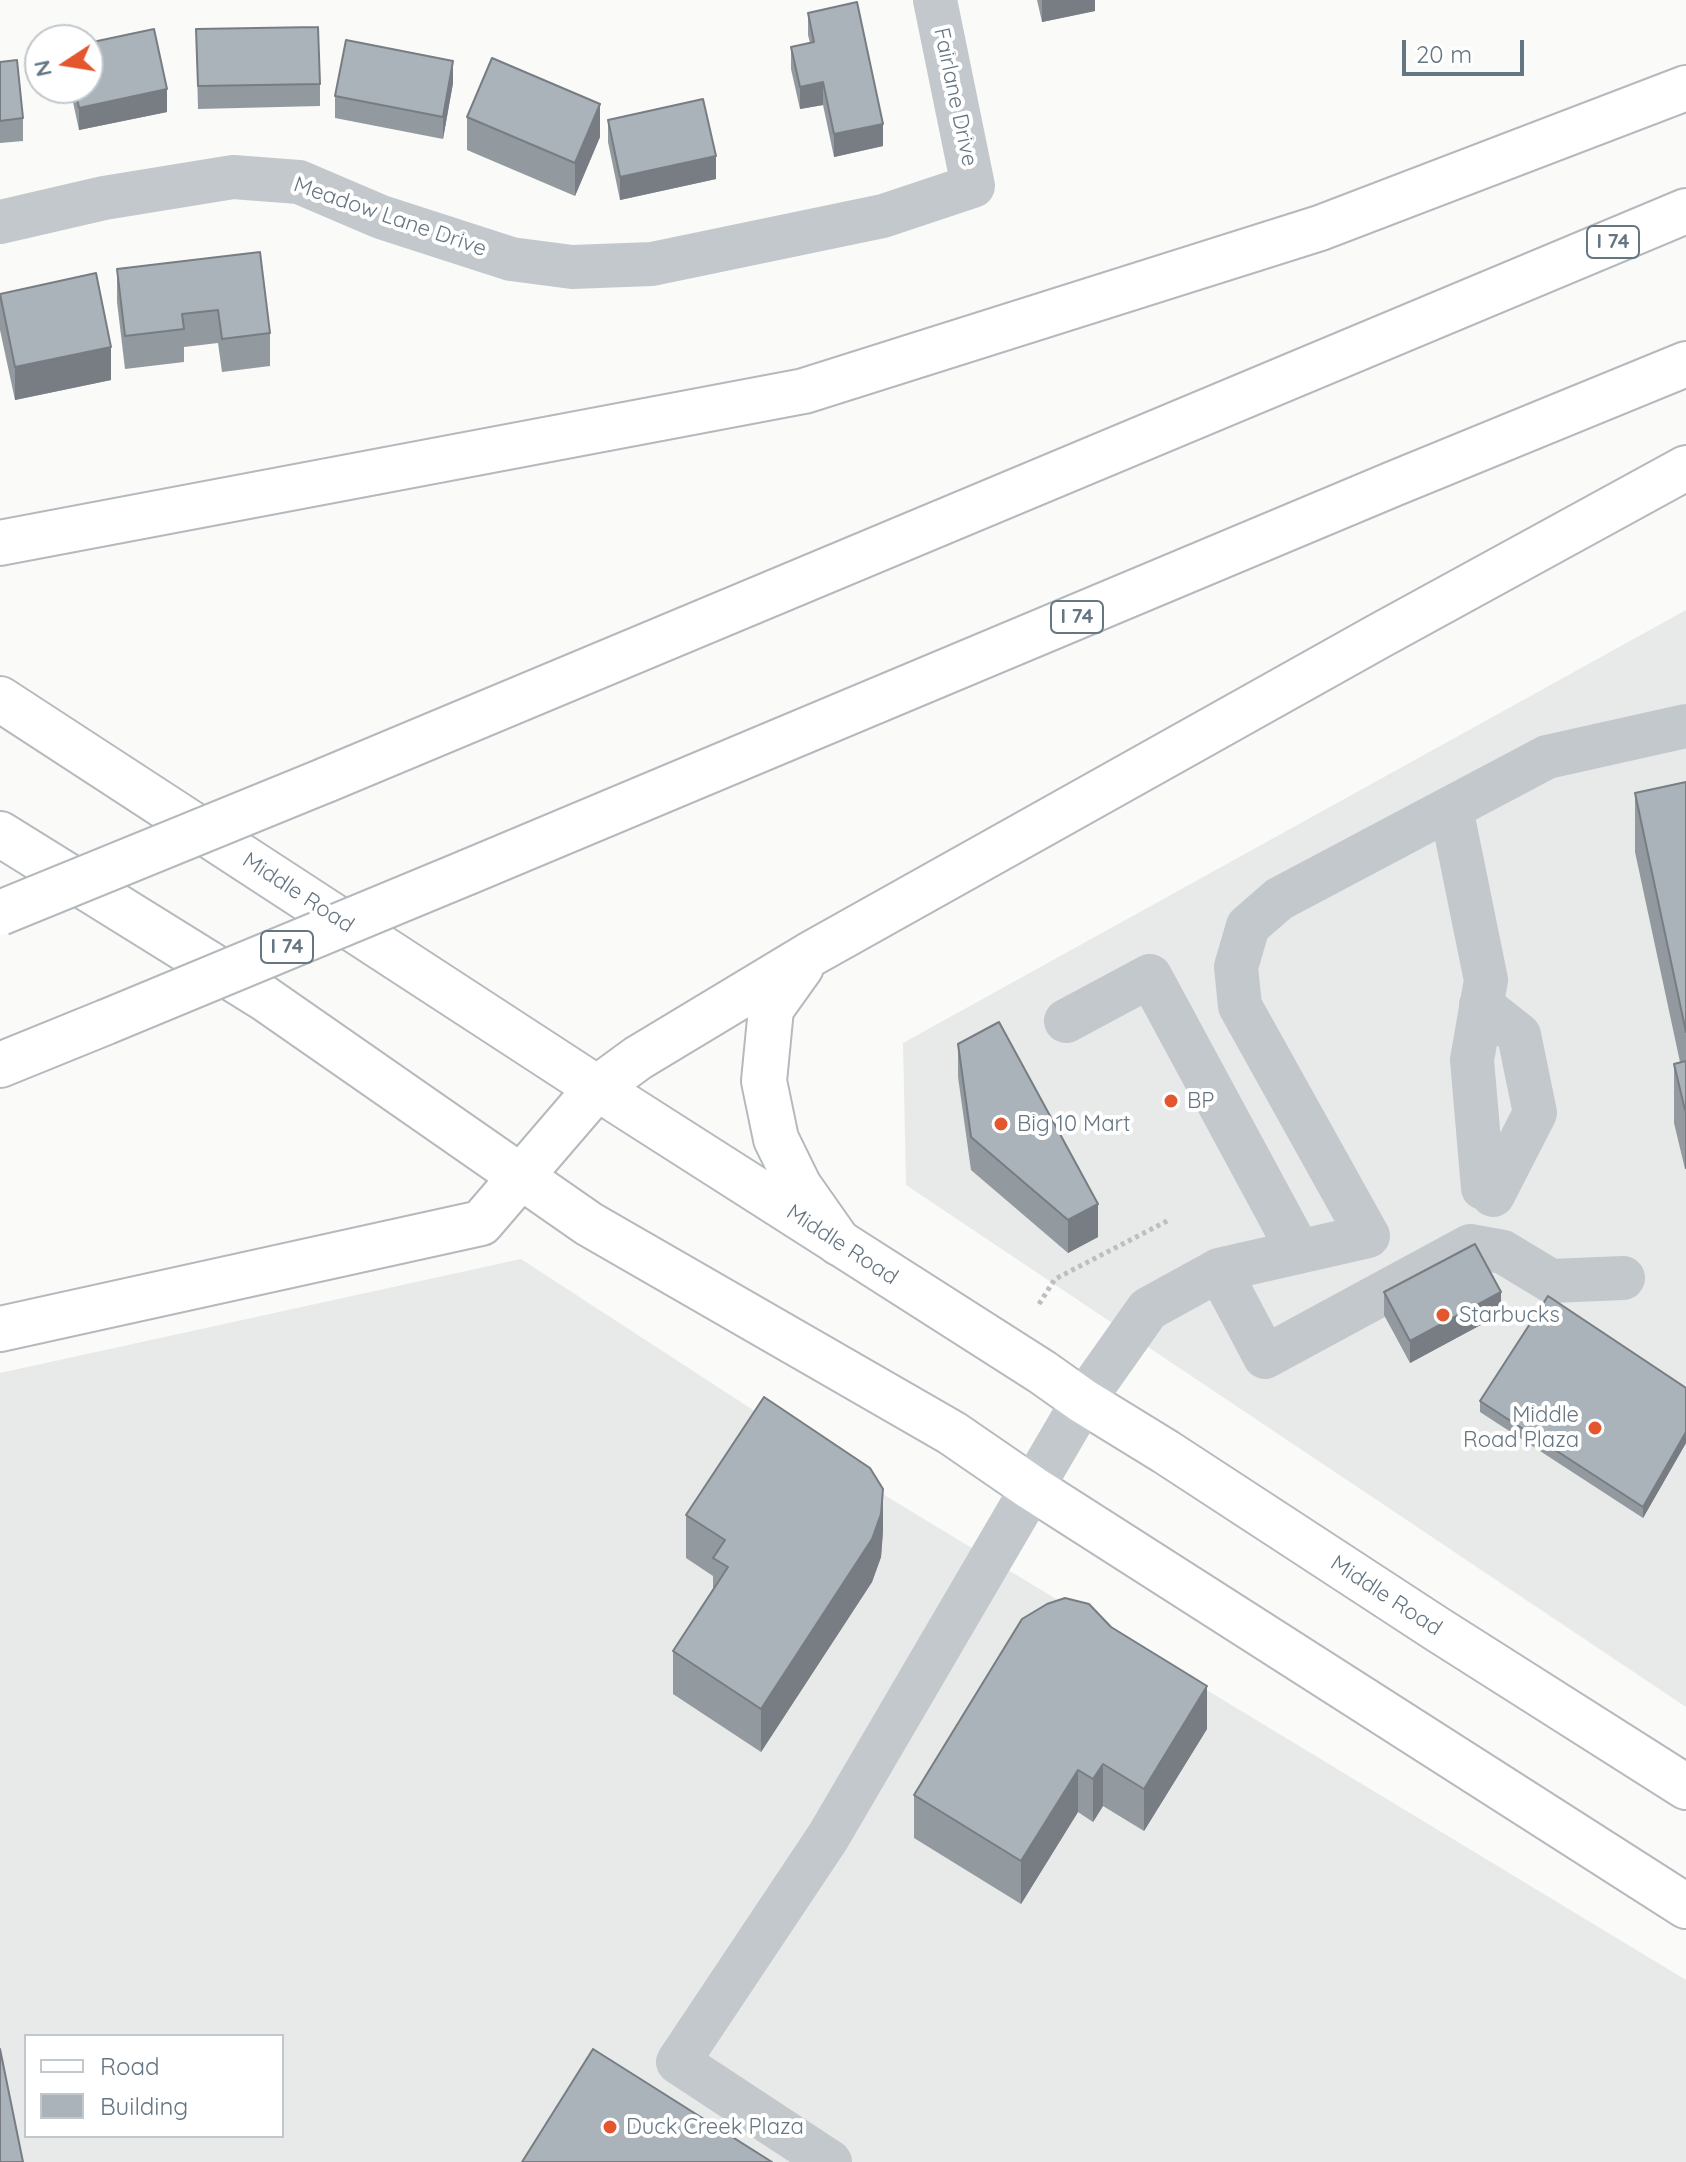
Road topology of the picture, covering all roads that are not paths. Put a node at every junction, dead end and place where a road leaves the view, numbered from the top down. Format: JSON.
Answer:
{"nodes":[{"id":1,"x":935,"y":0,"type":"edge"},
{"id":2,"x":1686,"y":88,"type":"edge"},
{"id":3,"x":1686,"y":211,"type":"edge"},
{"id":4,"x":0,"y":222,"type":"edge"},
{"id":5,"x":780,"y":238,"type":"joint"},
{"id":6,"x":1686,"y":364,"type":"edge"},
{"id":7,"x":1686,"y":468,"type":"edge"},
{"id":8,"x":0,"y":543,"type":"edge"},
{"id":9,"x":0,"y":699,"type":"edge"},
{"id":10,"x":1686,"y":726,"type":"edge"},
{"id":11,"x":1451,"y":808,"type":"junction"},
{"id":12,"x":0,"y":834,"type":"edge"},
{"id":13,"x":0,"y":913,"type":"edge"},
{"id":14,"x":809,"y":955,"type":"junction"},
{"id":15,"x":1481,"y":1005,"type":"junction"},
{"id":16,"x":1066,"y":1021,"type":"dead end"},
{"id":17,"x":1257,"y":1037,"type":"junction"},
{"id":18,"x":0,"y":1065,"type":"edge"},
{"id":19,"x":1199,"y":1067,"type":"junction"},
{"id":20,"x":597,"y":1088,"type":"junction"},
{"id":21,"x":522,"y":1178,"type":"junction"},
{"id":22,"x":839,"y":1243,"type":"junction"},
{"id":23,"x":1299,"y":1252,"type":"junction"},
{"id":24,"x":1219,"y":1270,"type":"junction"},
{"id":25,"x":1623,"y":1278,"type":"dead end"},
{"id":26,"x":0,"y":1329,"type":"edge"},
{"id":27,"x":1083,"y":1401,"type":"junction"},
{"id":28,"x":1032,"y":1488,"type":"junction"},
{"id":29,"x":1686,"y":1787,"type":"edge"},
{"id":30,"x":1686,"y":1906,"type":"edge"},
{"id":31,"x":830,"y":2162,"type":"edge"}],
"edges":[{"from":1,"to":5,"type":"street","name":"Fairlane Drive"},
{"from":2,"to":8,"type":"main road"},
{"from":3,"to":13,"type":"main road","number":"I 74","bridge":true},
{"from":4,"to":5,"type":"street","name":"Meadow Lane Drive"},
{"from":6,"to":18,"type":"main road","number":"I 74","bridge":true},
{"from":7,"to":14,"type":"main road"},
{"from":9,"to":20,"type":"main road","name":"Middle Road"},
{"from":10,"to":11,"type":"street"},
{"from":11,"to":15,"type":"street"},
{"from":11,"to":17,"type":"street"},
{"from":12,"to":21,"type":"main road"},
{"from":14,"to":20,"type":"main road"},
{"from":14,"to":22,"type":"main road"},
{"from":15,"to":15,"type":"street"},
{"from":16,"to":19,"type":"street"},
{"from":17,"to":19,"type":"street"},
{"from":17,"to":23,"type":"street"},
{"from":19,"to":23,"type":"street"},
{"from":20,"to":21,"type":"main road"},
{"from":20,"to":22,"type":"main road","name":"Middle Road"},
{"from":21,"to":26,"type":"main road"},
{"from":21,"to":28,"type":"main road"},
{"from":22,"to":27,"type":"main road","name":"Middle Road"},
{"from":23,"to":24,"type":"street"},
{"from":24,"to":25,"type":"street"},
{"from":24,"to":27,"type":"street"},
{"from":27,"to":28,"type":"street"},
{"from":27,"to":29,"type":"main road","name":"Middle Road"},
{"from":28,"to":30,"type":"main road"},
{"from":28,"to":31,"type":"street"}]}
